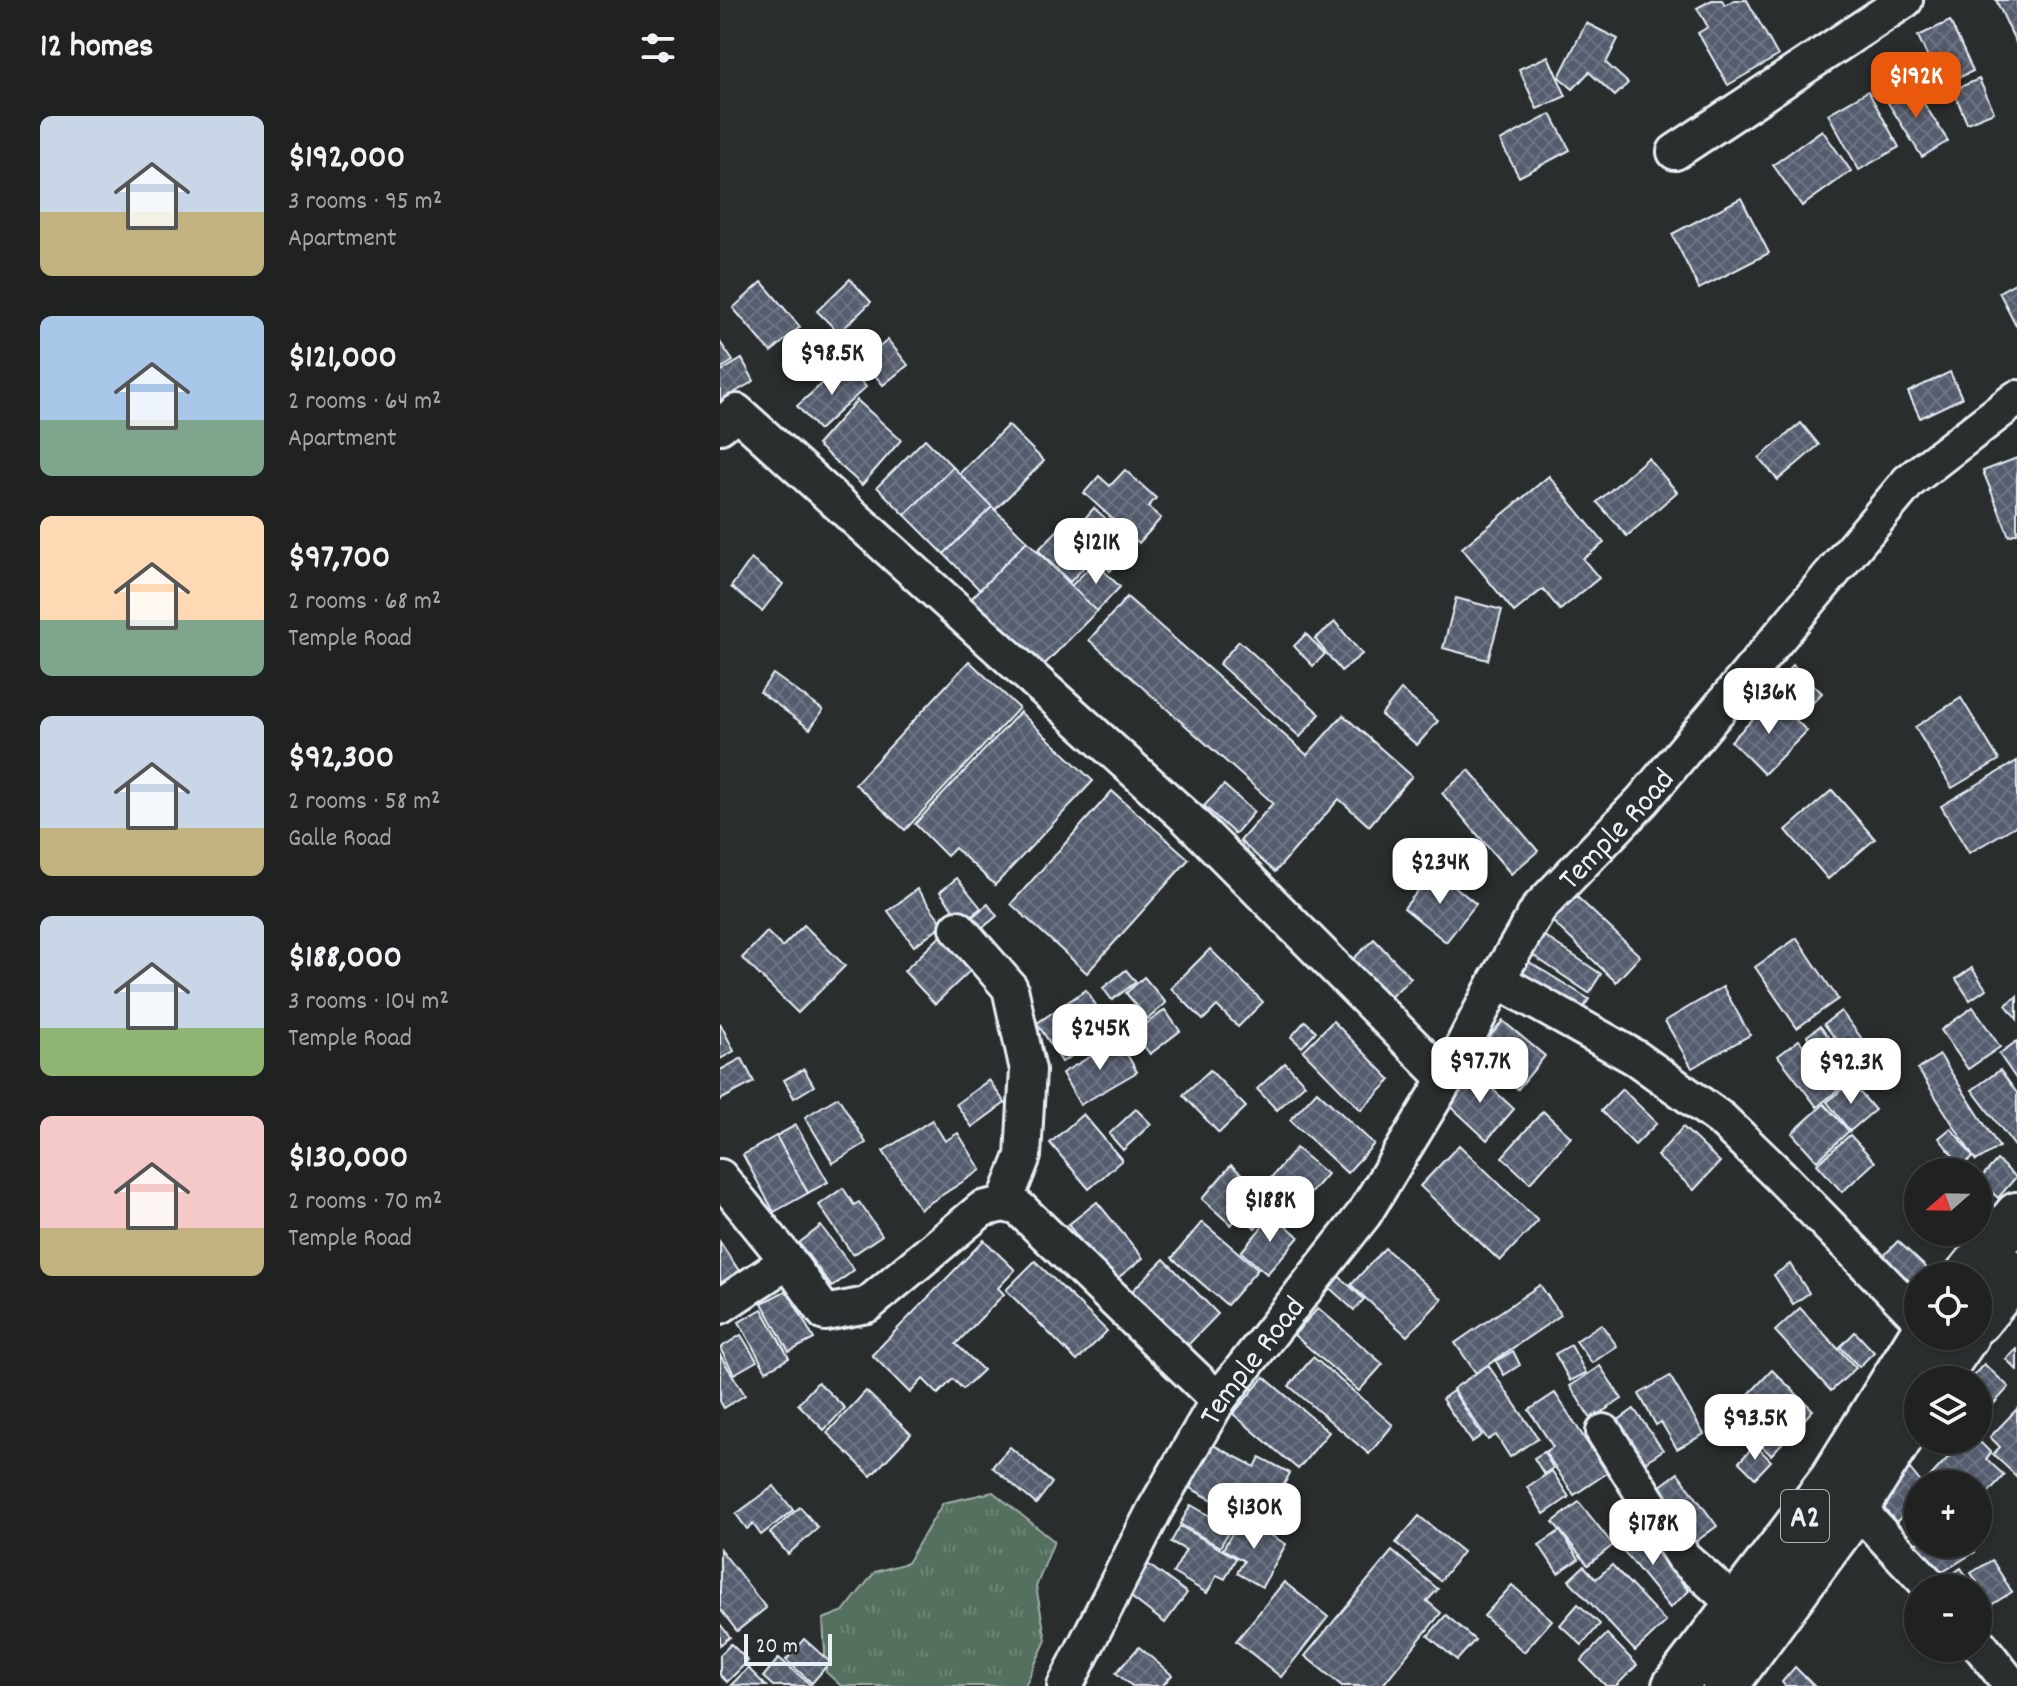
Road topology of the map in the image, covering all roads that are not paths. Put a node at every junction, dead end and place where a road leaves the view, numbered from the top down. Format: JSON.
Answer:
{"nodes":[{"id":1,"x":1905,"y":0,"type":"edge"},
{"id":2,"x":1675,"y":152,"type":"dead end"},
{"id":3,"x":2017,"y":398,"type":"edge"},
{"id":4,"x":720,"y":426,"type":"edge"},
{"id":5,"x":958,"y":928,"type":"dead end"},
{"id":6,"x":1497,"y":980,"type":"junction"},
{"id":7,"x":1446,"y":1079,"type":"junction"},
{"id":8,"x":720,"y":1177,"type":"edge"},
{"id":9,"x":1004,"y":1204,"type":"junction"},
{"id":10,"x":2017,"y":1215,"type":"edge"},
{"id":11,"x":788,"y":1261,"type":"junction"},
{"id":12,"x":1978,"y":1262,"type":"edge"},
{"id":13,"x":2017,"y":1273,"type":"edge"},
{"id":14,"x":1992,"y":1299,"type":"edge"},
{"id":15,"x":1904,"y":1303,"type":"edge"},
{"id":16,"x":720,"y":1306,"type":"edge"},
{"id":17,"x":1944,"y":1350,"type":"edge"},
{"id":18,"x":1218,"y":1400,"type":"junction"},
{"id":19,"x":1904,"y":1425,"type":"edge"},
{"id":20,"x":1604,"y":1432,"type":"dead end"},
{"id":21,"x":1844,"y":1494,"type":"junction"},
{"id":22,"x":1919,"y":1574,"type":"edge"},
{"id":23,"x":1735,"y":1604,"type":"junction"},
{"id":24,"x":1992,"y":1661,"type":"edge"},
{"id":25,"x":1065,"y":1686,"type":"edge"},
{"id":26,"x":1675,"y":1686,"type":"edge"},
{"id":27,"x":1725,"y":1686,"type":"edge"},
{"id":28,"x":2012,"y":1686,"type":"edge"}],
"edges":[{"from":1,"to":2,"type":"street"},
{"from":3,"to":6,"type":"street","name":"Temple Road"},
{"from":4,"to":7,"type":"street"},
{"from":5,"to":9,"type":"street"},
{"from":6,"to":7,"type":"street","name":"Temple Road"},
{"from":6,"to":15,"type":"street"},
{"from":7,"to":18,"type":"street","name":"Temple Road"},
{"from":8,"to":11,"type":"street"},
{"from":9,"to":11,"type":"street"},
{"from":9,"to":18,"type":"street"},
{"from":10,"to":12,"type":"highway"},
{"from":11,"to":16,"type":"street"},
{"from":13,"to":14,"type":"highway","number":"A2"},
{"from":17,"to":21,"type":"highway","number":"A2"},
{"from":18,"to":25,"type":"street","name":"Temple Road"},
{"from":19,"to":21,"type":"highway","number":"A2"},
{"from":20,"to":23,"type":"street"},
{"from":21,"to":22,"type":"street"},
{"from":21,"to":23,"type":"highway","number":"A2"},
{"from":21,"to":27,"type":"highway","number":"A2"},
{"from":23,"to":26,"type":"highway","number":"A2"},
{"from":24,"to":28,"type":"street"}]}
